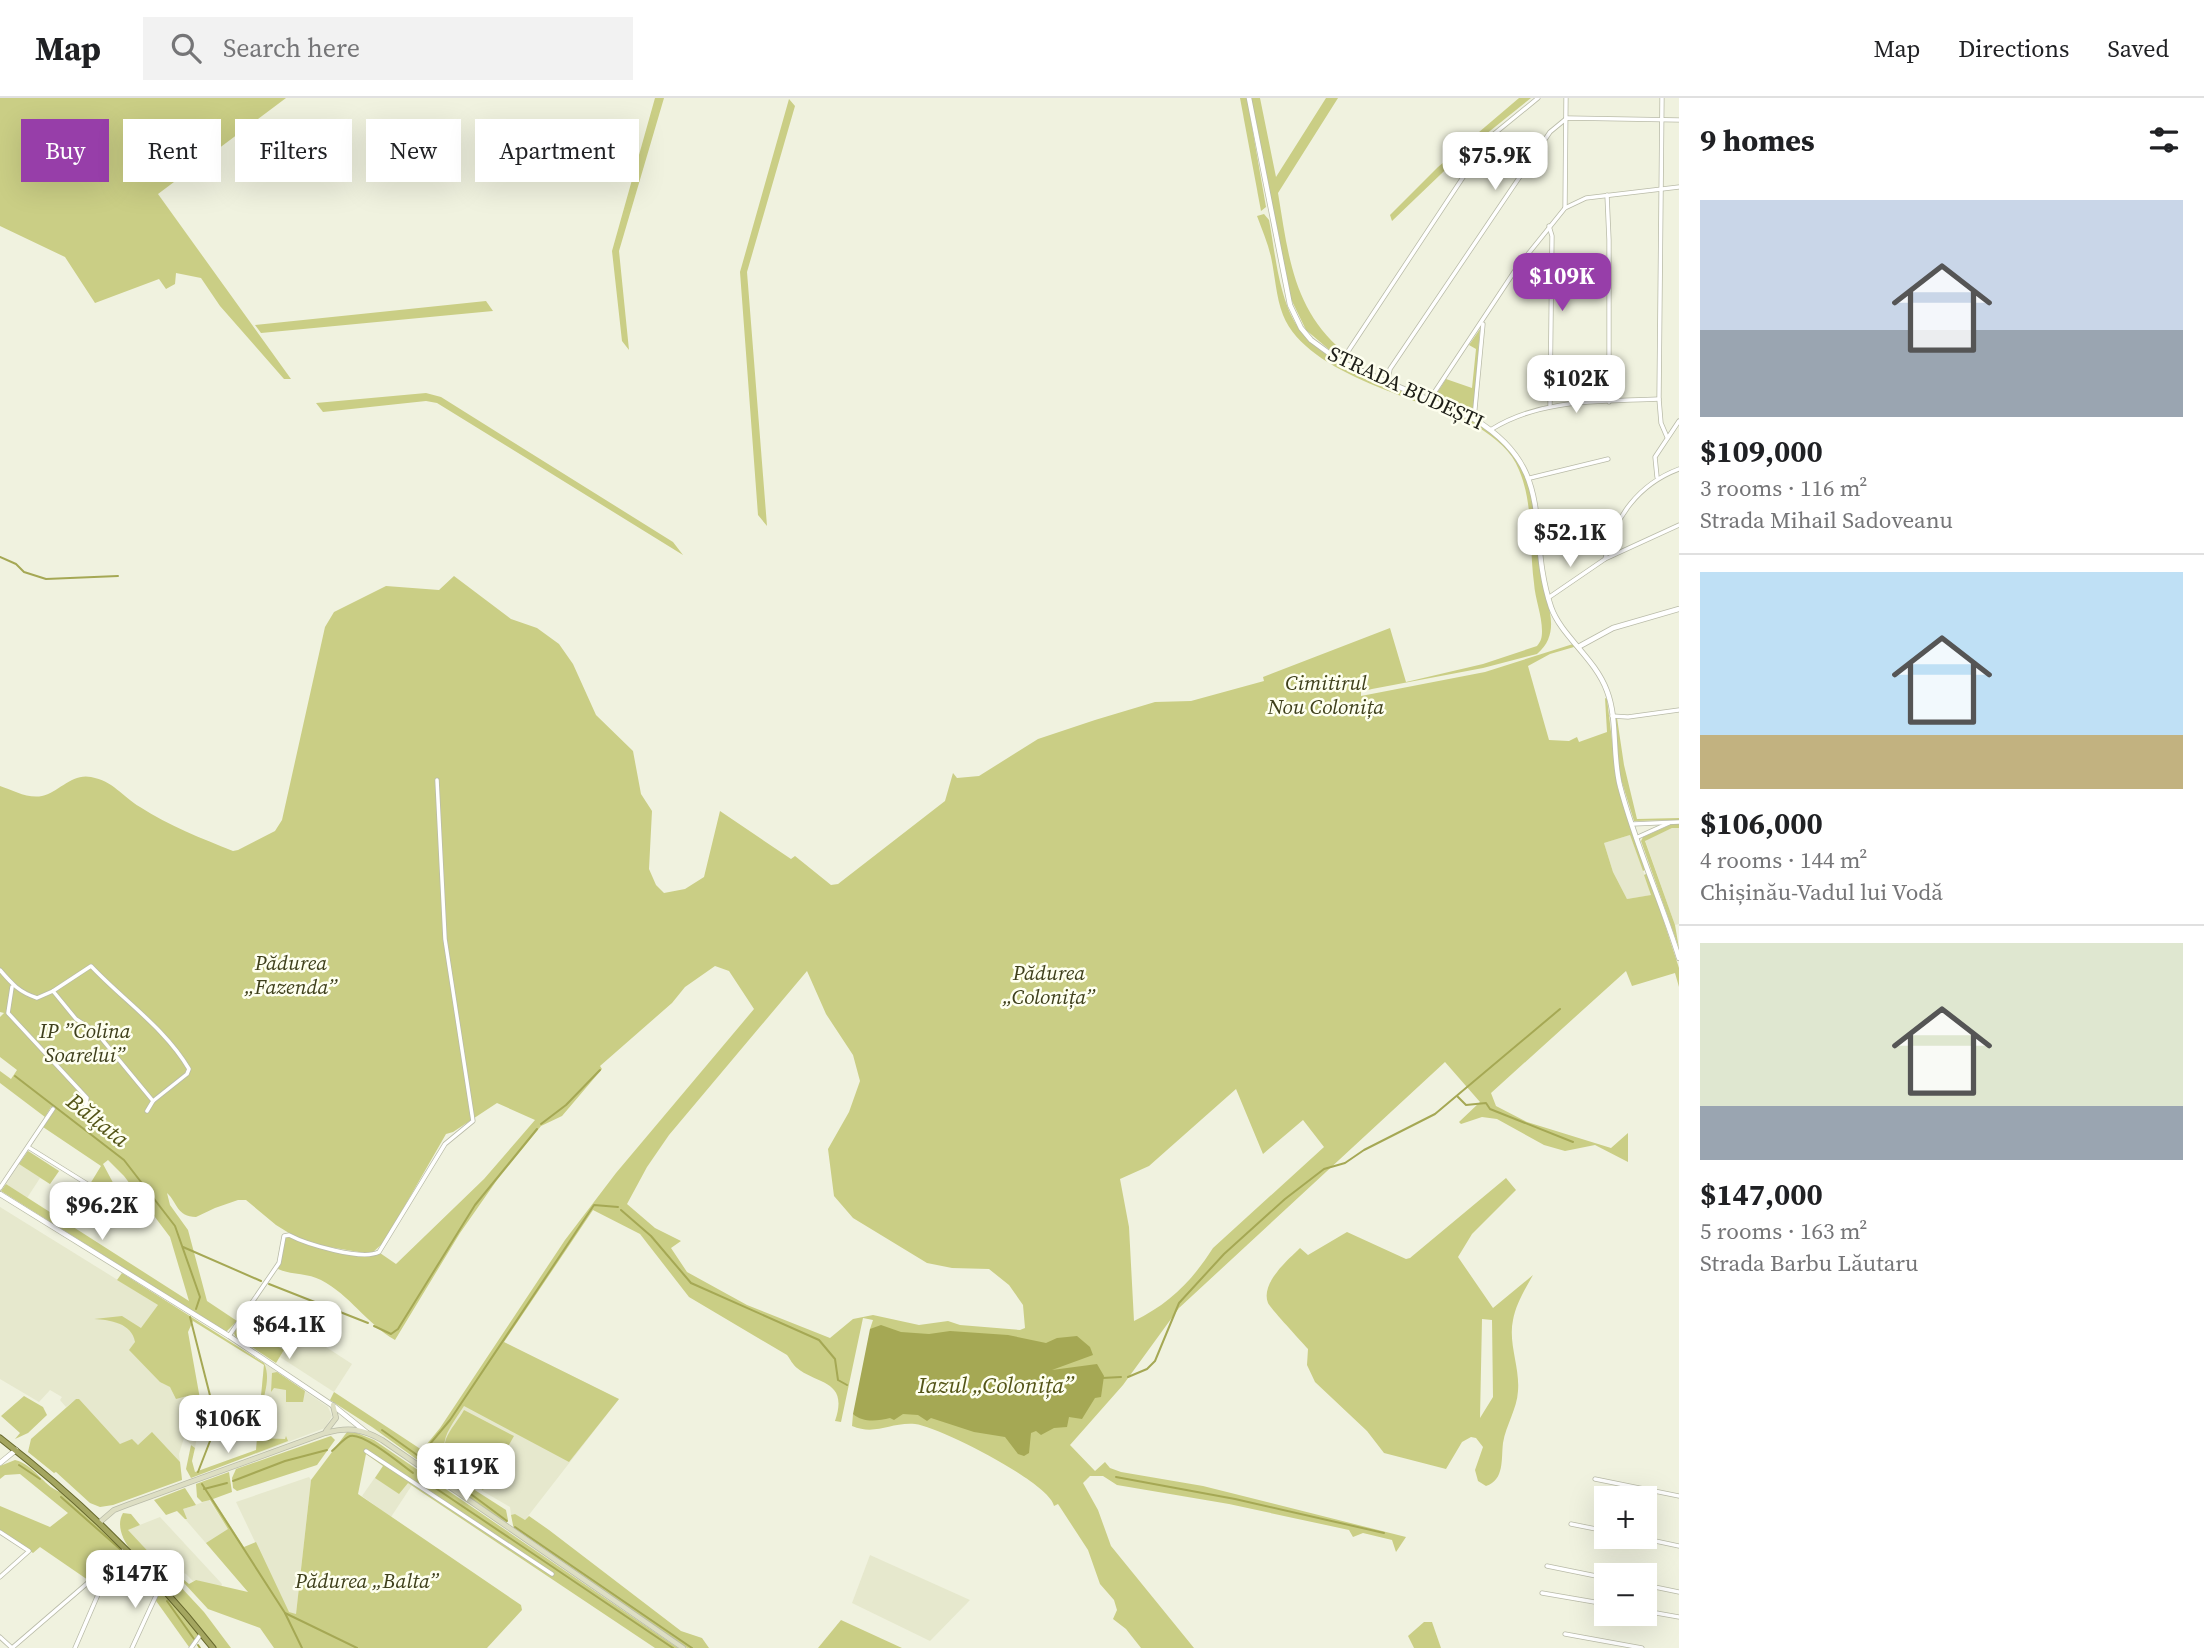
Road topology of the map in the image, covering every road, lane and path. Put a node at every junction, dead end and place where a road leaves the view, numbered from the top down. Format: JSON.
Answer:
{"nodes":[{"id":1,"x":1249,"y":98,"type":"edge"},
{"id":2,"x":1538,"y":98,"type":"edge"},
{"id":3,"x":1566,"y":98,"type":"edge"},
{"id":4,"x":1662,"y":98,"type":"edge"},
{"id":5,"x":1567,"y":118,"type":"junction"},
{"id":6,"x":1663,"y":120,"type":"junction"},
{"id":7,"x":1679,"y":120,"type":"edge"},
{"id":8,"x":1679,"y":187,"type":"edge"},
{"id":9,"x":1661,"y":188,"type":"junction"},
{"id":10,"x":1607,"y":195,"type":"junction"},
{"id":11,"x":1565,"y":208,"type":"junction"},
{"id":12,"x":1549,"y":226,"type":"junction"},
{"id":13,"x":1483,"y":322,"type":"junction"},
{"id":14,"x":1340,"y":362,"type":"junction"},
{"id":15,"x":1388,"y":383,"type":"junction"},
{"id":16,"x":1430,"y":399,"type":"junction"},
{"id":17,"x":1659,"y":399,"type":"junction"},
{"id":18,"x":1609,"y":402,"type":"junction"},
{"id":19,"x":1549,"y":405,"type":"junction"},
{"id":20,"x":1474,"y":419,"type":"junction"},
{"id":21,"x":1679,"y":421,"type":"edge"},
{"id":22,"x":1492,"y":429,"type":"junction"},
{"id":23,"x":1667,"y":437,"type":"junction"},
{"id":24,"x":1608,"y":459,"type":"dead end"},
{"id":25,"x":1679,"y":469,"type":"edge"},
{"id":26,"x":1657,"y":477,"type":"junction"},
{"id":27,"x":1530,"y":478,"type":"junction"},
{"id":28,"x":1679,"y":525,"type":"edge"},
{"id":29,"x":1605,"y":559,"type":"junction"},
{"id":30,"x":1548,"y":598,"type":"junction"},
{"id":31,"x":1679,"y":609,"type":"edge"},
{"id":32,"x":1580,"y":646,"type":"junction"},
{"id":33,"x":1679,"y":710,"type":"edge"},
{"id":34,"x":1612,"y":716,"type":"junction"},
{"id":35,"x":437,"y":780,"type":"dead end"},
{"id":36,"x":1670,"y":822,"type":"junction"},
{"id":37,"x":1679,"y":822,"type":"edge"},
{"id":38,"x":1633,"y":824,"type":"junction"},
{"id":39,"x":1638,"y":837,"type":"junction"},
{"id":40,"x":1679,"y":958,"type":"edge"},
{"id":41,"x":0,"y":970,"type":"edge"},
{"id":42,"x":12,"y":986,"type":"junction"},
{"id":43,"x":52,"y":991,"type":"junction"},
{"id":44,"x":153,"y":1101,"type":"junction"},
{"id":45,"x":53,"y":1109,"type":"dead end"},
{"id":46,"x":85,"y":1109,"type":"dead end"},
{"id":47,"x":147,"y":1111,"type":"dead end"},
{"id":48,"x":28,"y":1147,"type":"junction"},
{"id":49,"x":0,"y":1188,"type":"edge"},
{"id":50,"x":0,"y":1194,"type":"edge"},
{"id":51,"x":113,"y":1200,"type":"dead end"},
{"id":52,"x":229,"y":1336,"type":"junction"},
{"id":53,"x":333,"y":1405,"type":"junction"},
{"id":54,"x":366,"y":1432,"type":"junction"},
{"id":55,"x":325,"y":1433,"type":"junction"},
{"id":56,"x":0,"y":1438,"type":"edge"},
{"id":57,"x":16,"y":1450,"type":"junction"},
{"id":58,"x":366,"y":1451,"type":"dead end"},
{"id":59,"x":0,"y":1463,"type":"edge"},
{"id":60,"x":1595,"y":1479,"type":"dead end"},
{"id":61,"x":1679,"y":1496,"type":"edge"},
{"id":62,"x":100,"y":1522,"type":"junction"},
{"id":63,"x":1571,"y":1524,"type":"dead end"},
{"id":64,"x":1594,"y":1529,"type":"edge"},
{"id":65,"x":0,"y":1532,"type":"edge"},
{"id":66,"x":1657,"y":1541,"type":"edge"},
{"id":67,"x":1679,"y":1546,"type":"edge"},
{"id":68,"x":126,"y":1547,"type":"junction"},
{"id":69,"x":1547,"y":1566,"type":"dead end"},
{"id":70,"x":105,"y":1568,"type":"junction"},
{"id":71,"x":552,"y":1574,"type":"dead end"},
{"id":72,"x":1594,"y":1576,"type":"edge"},
{"id":73,"x":0,"y":1577,"type":"edge"},
{"id":74,"x":161,"y":1585,"type":"junction"},
{"id":75,"x":1657,"y":1587,"type":"edge"},
{"id":76,"x":1679,"y":1592,"type":"edge"},
{"id":77,"x":1542,"y":1593,"type":"dead end"},
{"id":78,"x":1594,"y":1602,"type":"edge"},
{"id":79,"x":1657,"y":1613,"type":"edge"},
{"id":80,"x":1679,"y":1617,"type":"edge"},
{"id":81,"x":201,"y":1634,"type":"junction"},
{"id":82,"x":1566,"y":1634,"type":"dead end"},
{"id":83,"x":0,"y":1636,"type":"edge"},
{"id":84,"x":12,"y":1648,"type":"edge"},
{"id":85,"x":75,"y":1648,"type":"edge"},
{"id":86,"x":132,"y":1648,"type":"edge"},
{"id":87,"x":191,"y":1648,"type":"edge"},
{"id":88,"x":213,"y":1648,"type":"edge"},
{"id":89,"x":683,"y":1648,"type":"edge"},
{"id":90,"x":1642,"y":1648,"type":"edge"}],
"edges":[{"from":1,"to":14,"type":"street","name":"STRADA BUDEȘTI"},
{"from":2,"to":14,"type":"street"},
{"from":3,"to":5,"type":"street"},
{"from":4,"to":6,"type":"street"},
{"from":5,"to":6,"type":"street"},
{"from":5,"to":11,"type":"street"},
{"from":5,"to":15,"type":"street"},
{"from":6,"to":7,"type":"street"},
{"from":6,"to":9,"type":"street"},
{"from":8,"to":9,"type":"street"},
{"from":9,"to":10,"type":"street"},
{"from":9,"to":17,"type":"street"},
{"from":10,"to":11,"type":"street"},
{"from":10,"to":18,"type":"street"},
{"from":11,"to":12,"type":"street"},
{"from":12,"to":13,"type":"street"},
{"from":12,"to":19,"type":"street"},
{"from":13,"to":16,"type":"street"},
{"from":13,"to":20,"type":"street"},
{"from":14,"to":15,"type":"street","name":"STRADA BUDEȘTI"},
{"from":15,"to":16,"type":"street","name":"STRADA BUDEȘTI"},
{"from":16,"to":20,"type":"street","name":"STRADA BUDEȘTI"},
{"from":17,"to":18,"type":"street"},
{"from":17,"to":23,"type":"street"},
{"from":18,"to":19,"type":"street"},
{"from":19,"to":22,"type":"street"},
{"from":20,"to":22,"type":"street","name":"STRADA BUDEȘTI"},
{"from":21,"to":23,"type":"street"},
{"from":22,"to":27,"type":"street","name":"STRADA BUDEȘTI"},
{"from":23,"to":26,"type":"street"},
{"from":24,"to":27,"type":"street"},
{"from":25,"to":26,"type":"street"},
{"from":26,"to":29,"type":"street"},
{"from":27,"to":30,"type":"street","name":"STRADA BUDEȘTI"},
{"from":28,"to":29,"type":"street"},
{"from":29,"to":30,"type":"street"},
{"from":30,"to":32,"type":"street","name":"STRADA BUDEȘTI"},
{"from":31,"to":32,"type":"street"},
{"from":32,"to":34,"type":"street","name":"STRADA BUDEȘTI"},
{"from":33,"to":34,"type":"street"},
{"from":34,"to":38,"type":"street","name":"STRADA BUDEȘTI"},
{"from":35,"to":52,"type":"street"},
{"from":36,"to":37,"type":"street"},
{"from":36,"to":38,"type":"street"},
{"from":36,"to":39,"type":"street"},
{"from":38,"to":39,"type":"street","name":"STRADA BUDEȘTI"},
{"from":39,"to":40,"type":"street","name":"STRADA BUDEȘTI"},
{"from":41,"to":42,"type":"street"},
{"from":42,"to":43,"type":"street"},
{"from":42,"to":46,"type":"street"},
{"from":43,"to":44,"type":"street"},
{"from":43,"to":44,"type":"street"},
{"from":44,"to":47,"type":"street"},
{"from":45,"to":48,"type":"street"},
{"from":48,"to":49,"type":"street"},
{"from":48,"to":51,"type":"street"},
{"from":50,"to":52,"type":"street"},
{"from":52,"to":53,"type":"street"},
{"from":53,"to":54,"type":"street"},
{"from":53,"to":55,"type":"main road"},
{"from":54,"to":55,"type":"main road"},
{"from":54,"to":89,"type":"main road"},
{"from":55,"to":62,"type":"main road"},
{"from":56,"to":57,"type":"highway"},
{"from":57,"to":59,"type":"street"},
{"from":57,"to":62,"type":"highway"},
{"from":58,"to":71,"type":"street"},
{"from":60,"to":61,"type":"street"},
{"from":62,"to":68,"type":"highway"},
{"from":63,"to":64,"type":"street"},
{"from":65,"to":73,"type":"street"},
{"from":66,"to":67,"type":"street"},
{"from":68,"to":70,"type":"street"},
{"from":68,"to":74,"type":"highway"},
{"from":69,"to":72,"type":"street"},
{"from":70,"to":84,"type":"street"},
{"from":70,"to":85,"type":"street"},
{"from":74,"to":81,"type":"highway"},
{"from":74,"to":86,"type":"street"},
{"from":75,"to":76,"type":"street"},
{"from":77,"to":78,"type":"street"},
{"from":79,"to":80,"type":"street"},
{"from":81,"to":87,"type":"street"},
{"from":81,"to":88,"type":"highway"},
{"from":82,"to":90,"type":"street"},
{"from":83,"to":84,"type":"street"}]}
